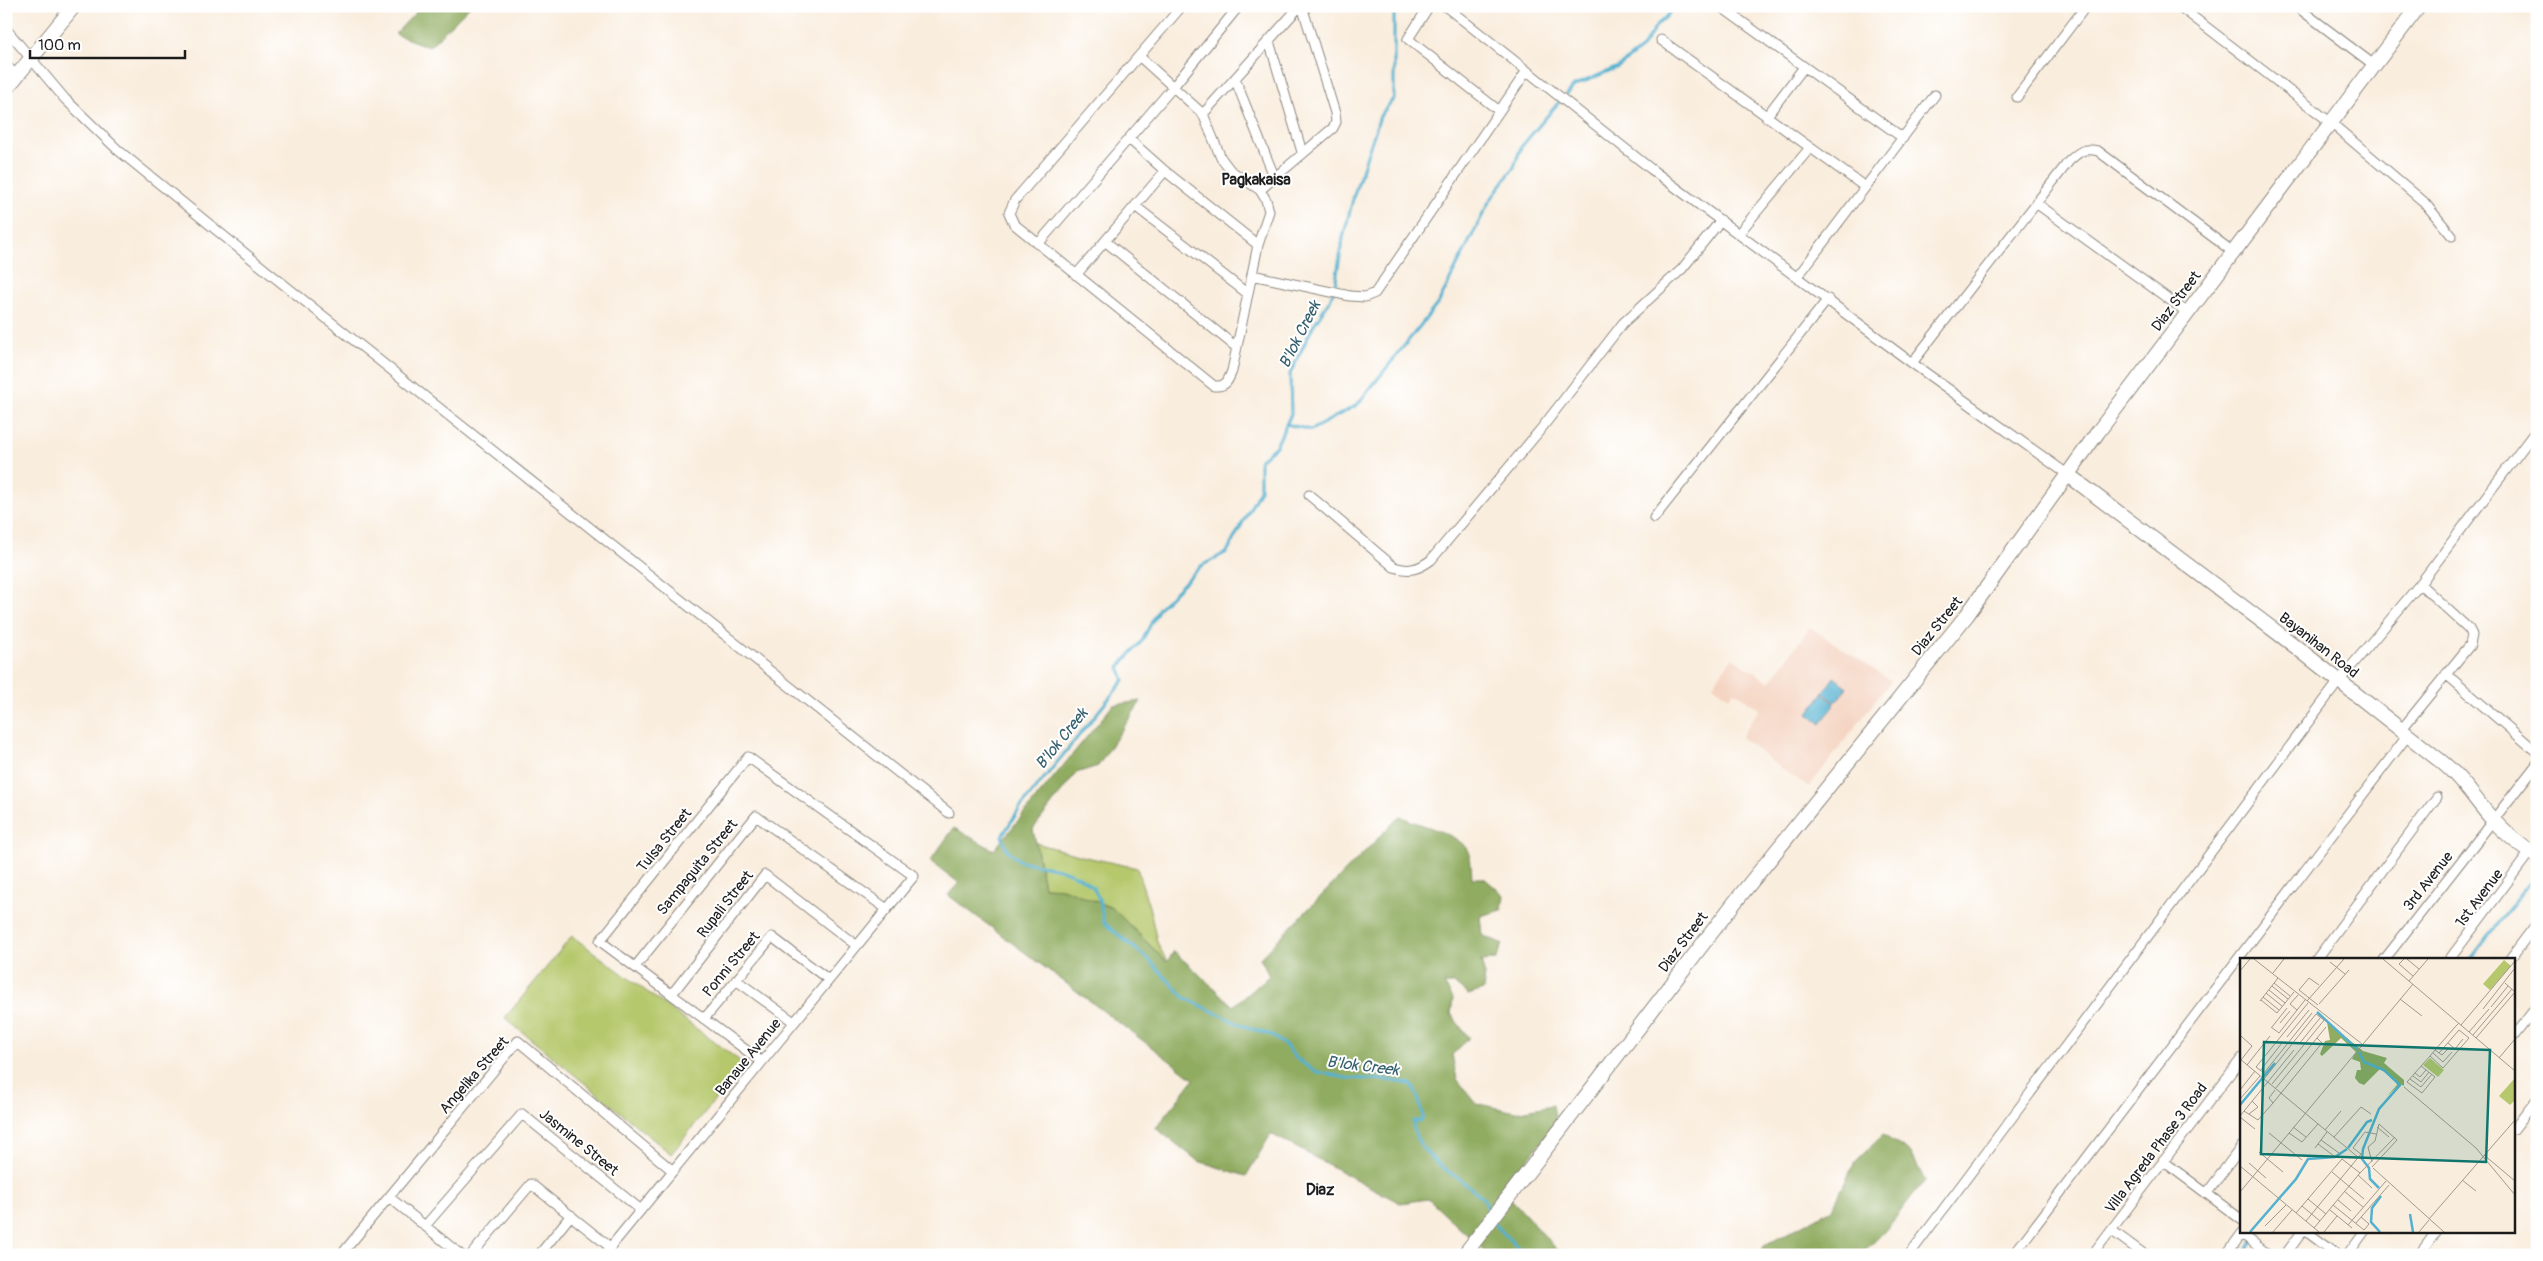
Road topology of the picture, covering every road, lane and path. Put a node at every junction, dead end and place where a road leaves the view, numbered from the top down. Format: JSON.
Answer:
{"nodes":[{"id":1,"x":74,"y":6,"type":"edge"},
{"id":2,"x":1182,"y":6,"type":"edge"},
{"id":3,"x":1239,"y":6,"type":"edge"},
{"id":4,"x":1301,"y":6,"type":"edge"},
{"id":5,"x":1429,"y":6,"type":"edge"},
{"id":6,"x":1445,"y":6,"type":"edge"},
{"id":7,"x":1720,"y":6,"type":"edge"},
{"id":8,"x":2086,"y":6,"type":"edge"},
{"id":9,"x":2179,"y":6,"type":"edge"},
{"id":10,"x":2296,"y":6,"type":"edge"},
{"id":11,"x":2418,"y":6,"type":"edge"},
{"id":12,"x":6,"y":29,"type":"edge"},
{"id":13,"x":1661,"y":40,"type":"dead end"},
{"id":14,"x":1269,"y":41,"type":"junction"},
{"id":15,"x":1140,"y":57,"type":"junction"},
{"id":16,"x":32,"y":59,"type":"junction"},
{"id":17,"x":2374,"y":65,"type":"junction"},
{"id":18,"x":1804,"y":67,"type":"junction"},
{"id":19,"x":12,"y":70,"type":"edge"},
{"id":20,"x":1526,"y":72,"type":"junction"},
{"id":21,"x":1235,"y":79,"type":"junction"},
{"id":22,"x":1173,"y":88,"type":"junction"},
{"id":23,"x":6,"y":89,"type":"edge"},
{"id":24,"x":1935,"y":95,"type":"dead end"},
{"id":25,"x":2017,"y":97,"type":"dead end"},
{"id":26,"x":1498,"y":110,"type":"junction"},
{"id":27,"x":1204,"y":114,"type":"junction"},
{"id":28,"x":1766,"y":117,"type":"junction"},
{"id":29,"x":2330,"y":122,"type":"junction"},
{"id":30,"x":1129,"y":138,"type":"junction"},
{"id":31,"x":1902,"y":138,"type":"junction"},
{"id":32,"x":1809,"y":149,"type":"junction"},
{"id":33,"x":1302,"y":152,"type":"junction"},
{"id":34,"x":1165,"y":171,"type":"junction"},
{"id":35,"x":1274,"y":176,"type":"junction"},
{"id":36,"x":1865,"y":187,"type":"junction"},
{"id":37,"x":1260,"y":190,"type":"junction"},
{"id":38,"x":2036,"y":202,"type":"junction"},
{"id":39,"x":1134,"y":206,"type":"junction"},
{"id":40,"x":1721,"y":220,"type":"junction"},
{"id":41,"x":1739,"y":233,"type":"junction"},
{"id":42,"x":2452,"y":236,"type":"dead end"},
{"id":43,"x":1106,"y":242,"type":"junction"},
{"id":44,"x":1038,"y":244,"type":"junction"},
{"id":45,"x":1258,"y":245,"type":"junction"},
{"id":46,"x":2233,"y":252,"type":"junction"},
{"id":47,"x":1076,"y":275,"type":"junction"},
{"id":48,"x":1252,"y":275,"type":"junction"},
{"id":49,"x":1798,"y":276,"type":"junction"},
{"id":50,"x":1248,"y":294,"type":"junction"},
{"id":51,"x":1828,"y":299,"type":"junction"},
{"id":52,"x":2188,"y":313,"type":"junction"},
{"id":53,"x":1236,"y":347,"type":"junction"},
{"id":54,"x":1912,"y":363,"type":"junction"},
{"id":55,"x":2537,"y":429,"type":"edge"},
{"id":56,"x":2067,"y":474,"type":"junction"},
{"id":57,"x":1309,"y":495,"type":"dead end"},
{"id":58,"x":1654,"y":518,"type":"dead end"},
{"id":59,"x":2420,"y":584,"type":"junction"},
{"id":60,"x":2446,"y":674,"type":"junction"},
{"id":61,"x":2339,"y":681,"type":"junction"},
{"id":62,"x":2404,"y":732,"type":"junction"},
{"id":63,"x":2537,"y":752,"type":"edge"},
{"id":64,"x":2537,"y":764,"type":"edge"},
{"id":65,"x":2437,"y":796,"type":"dead end"},
{"id":66,"x":949,"y":813,"type":"dead end"},
{"id":67,"x":2493,"y":820,"type":"junction"},
{"id":68,"x":2534,"y":854,"type":"edge"},
{"id":69,"x":914,"y":876,"type":"joint"},
{"id":70,"x":887,"y":910,"type":"junction"},
{"id":71,"x":2537,"y":924,"type":"edge"},
{"id":72,"x":857,"y":946,"type":"junction"},
{"id":73,"x":2317,"y":958,"type":"edge"},
{"id":74,"x":2386,"y":958,"type":"edge"},
{"id":75,"x":2451,"y":958,"type":"edge"},
{"id":76,"x":2511,"y":958,"type":"edge"},
{"id":77,"x":635,"y":966,"type":"junction"},
{"id":78,"x":736,"y":980,"type":"junction"},
{"id":79,"x":829,"y":980,"type":"junction"},
{"id":80,"x":672,"y":994,"type":"junction"},
{"id":81,"x":2537,"y":1006,"type":"edge"},
{"id":82,"x":704,"y":1019,"type":"junction"},
{"id":83,"x":794,"y":1022,"type":"junction"},
{"id":84,"x":2516,"y":1033,"type":"edge"},
{"id":85,"x":2240,"y":1061,"type":"edge"},
{"id":86,"x":762,"y":1062,"type":"junction"},
{"id":87,"x":2537,"y":1099,"type":"edge"},
{"id":88,"x":2516,"y":1126,"type":"edge"},
{"id":89,"x":2240,"y":1149,"type":"edge"},
{"id":90,"x":2163,"y":1161,"type":"junction"},
{"id":91,"x":673,"y":1170,"type":"junction"},
{"id":92,"x":2207,"y":1193,"type":"junction"},
{"id":93,"x":389,"y":1198,"type":"junction"},
{"id":94,"x":641,"y":1210,"type":"junction"},
{"id":95,"x":571,"y":1215,"type":"junction"},
{"id":96,"x":2240,"y":1218,"type":"edge"},
{"id":97,"x":425,"y":1226,"type":"junction"},
{"id":98,"x":2111,"y":1230,"type":"junction"},
{"id":99,"x":2301,"y":1234,"type":"edge"},
{"id":100,"x":2310,"y":1234,"type":"edge"},
{"id":101,"x":2363,"y":1234,"type":"edge"},
{"id":102,"x":2435,"y":1234,"type":"edge"},
{"id":103,"x":2248,"y":1238,"type":"edge"},
{"id":104,"x":610,"y":1247,"type":"junction"},
{"id":105,"x":341,"y":1255,"type":"edge"},
{"id":106,"x":461,"y":1255,"type":"edge"},
{"id":107,"x":471,"y":1255,"type":"edge"},
{"id":108,"x":539,"y":1255,"type":"edge"},
{"id":109,"x":604,"y":1255,"type":"edge"},
{"id":110,"x":1464,"y":1255,"type":"edge"},
{"id":111,"x":1909,"y":1255,"type":"edge"},
{"id":112,"x":2013,"y":1255,"type":"edge"},
{"id":113,"x":2092,"y":1255,"type":"edge"},
{"id":114,"x":2145,"y":1255,"type":"edge"},
{"id":115,"x":2226,"y":1255,"type":"edge"},
{"id":116,"x":2269,"y":1255,"type":"edge"},
{"id":117,"x":2286,"y":1255,"type":"edge"},
{"id":118,"x":2338,"y":1255,"type":"edge"},
{"id":119,"x":2347,"y":1255,"type":"edge"},
{"id":120,"x":2419,"y":1255,"type":"edge"}],
"edges":[{"from":1,"to":16,"type":"main road"},
{"from":2,"to":15,"type":"street"},
{"from":3,"to":22,"type":"street"},
{"from":4,"to":14,"type":"street"},
{"from":4,"to":33,"type":"street"},
{"from":5,"to":26,"type":"street"},
{"from":6,"to":20,"type":"street"},
{"from":7,"to":18,"type":"street"},
{"from":8,"to":25,"type":"street"},
{"from":9,"to":29,"type":"street"},
{"from":10,"to":17,"type":"street"},
{"from":11,"to":17,"type":"main road","name":"Diaz Street"},
{"from":12,"to":16,"type":"street"},
{"from":13,"to":28,"type":"street"},
{"from":14,"to":21,"type":"street"},
{"from":14,"to":33,"type":"street"},
{"from":15,"to":22,"type":"street"},
{"from":15,"to":44,"type":"street"},
{"from":16,"to":19,"type":"main road"},
{"from":16,"to":66,"type":"street"},
{"from":17,"to":29,"type":"main road","name":"Diaz Street"},
{"from":18,"to":28,"type":"street"},
{"from":18,"to":31,"type":"street"},
{"from":19,"to":23,"type":"main road"},
{"from":20,"to":26,"type":"street"},
{"from":20,"to":40,"type":"street"},
{"from":21,"to":27,"type":"street"},
{"from":21,"to":35,"type":"street"},
{"from":22,"to":27,"type":"street"},
{"from":22,"to":30,"type":"street"},
{"from":24,"to":31,"type":"street"},
{"from":26,"to":48,"type":"street"},
{"from":27,"to":37,"type":"street"},
{"from":28,"to":32,"type":"street"},
{"from":29,"to":42,"type":"street"},
{"from":29,"to":46,"type":"main road","name":"Diaz Street"},
{"from":30,"to":34,"type":"street"},
{"from":30,"to":44,"type":"street"},
{"from":31,"to":36,"type":"street"},
{"from":32,"to":36,"type":"street"},
{"from":32,"to":41,"type":"street"},
{"from":33,"to":35,"type":"street"},
{"from":34,"to":39,"type":"street"},
{"from":34,"to":45,"type":"street"},
{"from":35,"to":37,"type":"street"},
{"from":36,"to":49,"type":"street"},
{"from":37,"to":45,"type":"street"},
{"from":38,"to":46,"type":"street"},
{"from":38,"to":52,"type":"street"},
{"from":38,"to":54,"type":"street"},
{"from":39,"to":43,"type":"street"},
{"from":39,"to":50,"type":"street"},
{"from":40,"to":41,"type":"street"},
{"from":40,"to":57,"type":"street"},
{"from":41,"to":49,"type":"street"},
{"from":43,"to":47,"type":"street"},
{"from":43,"to":53,"type":"street"},
{"from":44,"to":47,"type":"street"},
{"from":45,"to":48,"type":"street"},
{"from":46,"to":52,"type":"main road","name":"Diaz Street"},
{"from":47,"to":53,"type":"street"},
{"from":48,"to":50,"type":"street"},
{"from":49,"to":51,"type":"street"},
{"from":50,"to":53,"type":"street"},
{"from":51,"to":54,"type":"street"},
{"from":51,"to":58,"type":"street"},
{"from":52,"to":56,"type":"main road","name":"Diaz Street"},
{"from":54,"to":56,"type":"street"},
{"from":55,"to":59,"type":"street"},
{"from":56,"to":61,"type":"main road","name":"Bayanihan Road"},
{"from":56,"to":110,"type":"main road","name":"Diaz Street"},
{"from":59,"to":60,"type":"street"},
{"from":59,"to":61,"type":"street"},
{"from":60,"to":62,"type":"street"},
{"from":60,"to":63,"type":"street"},
{"from":61,"to":62,"type":"main road","name":"Bayanihan Road"},
{"from":61,"to":111,"type":"street"},
{"from":62,"to":67,"type":"main road","name":"Bayanihan Road"},
{"from":62,"to":112,"type":"street"},
{"from":64,"to":67,"type":"street","name":"3rd Avenue"},
{"from":65,"to":73,"type":"street"},
{"from":67,"to":68,"type":"main road","name":"Bayanihan Road"},
{"from":67,"to":74,"type":"street","name":"3rd Avenue"},
{"from":68,"to":75,"type":"street","name":"1st Avenue"},
{"from":69,"to":70,"type":"street","name":"Banaue Avenue"},
{"from":69,"to":77,"type":"street","name":"Tulsa Street"},
{"from":70,"to":72,"type":"street","name":"Banaue Avenue"},
{"from":70,"to":77,"type":"street","name":"Sampaguita Street"},
{"from":71,"to":76,"type":"street"},
{"from":72,"to":79,"type":"street","name":"Banaue Avenue"},
{"from":72,"to":80,"type":"street","name":"Rupali Street"},
{"from":77,"to":80,"type":"street","name":"Tulsa Street"},
{"from":78,"to":79,"type":"street","name":"Ponni Street"},
{"from":78,"to":82,"type":"street","name":"Ponni Street"},
{"from":78,"to":83,"type":"street"},
{"from":79,"to":83,"type":"street","name":"Banaue Avenue"},
{"from":80,"to":82,"type":"street","name":"Tulsa Street"},
{"from":81,"to":84,"type":"street"},
{"from":82,"to":86,"type":"street","name":"Tulsa Street"},
{"from":83,"to":86,"type":"street","name":"Banaue Avenue"},
{"from":85,"to":90,"type":"street","name":"Villa Agreda Phase 3 Road"},
{"from":86,"to":91,"type":"street","name":"Banaue Avenue"},
{"from":87,"to":88,"type":"street"},
{"from":89,"to":92,"type":"street"},
{"from":90,"to":92,"type":"street"},
{"from":90,"to":98,"type":"street","name":"Villa Agreda Phase 3 Road"},
{"from":91,"to":93,"type":"street","name":"Angelika Street"},
{"from":91,"to":94,"type":"street","name":"Banaue Avenue"},
{"from":92,"to":96,"type":"street"},
{"from":93,"to":97,"type":"street"},
{"from":93,"to":105,"type":"street","name":"Angelika Street"},
{"from":94,"to":97,"type":"street","name":"Jasmine Street"},
{"from":94,"to":104,"type":"street","name":"Banaue Avenue"},
{"from":95,"to":104,"type":"street"},
{"from":95,"to":107,"type":"street"},
{"from":95,"to":108,"type":"street"},
{"from":97,"to":106,"type":"street"},
{"from":98,"to":113,"type":"street","name":"Villa Agreda Phase 3 Road"},
{"from":98,"to":114,"type":"street"},
{"from":99,"to":117,"type":"street"},
{"from":100,"to":118,"type":"street"},
{"from":101,"to":119,"type":"street"},
{"from":102,"to":120,"type":"street"},
{"from":103,"to":115,"type":"street"},
{"from":103,"to":116,"type":"street"},
{"from":104,"to":109,"type":"street","name":"Banaue Avenue"}]}
